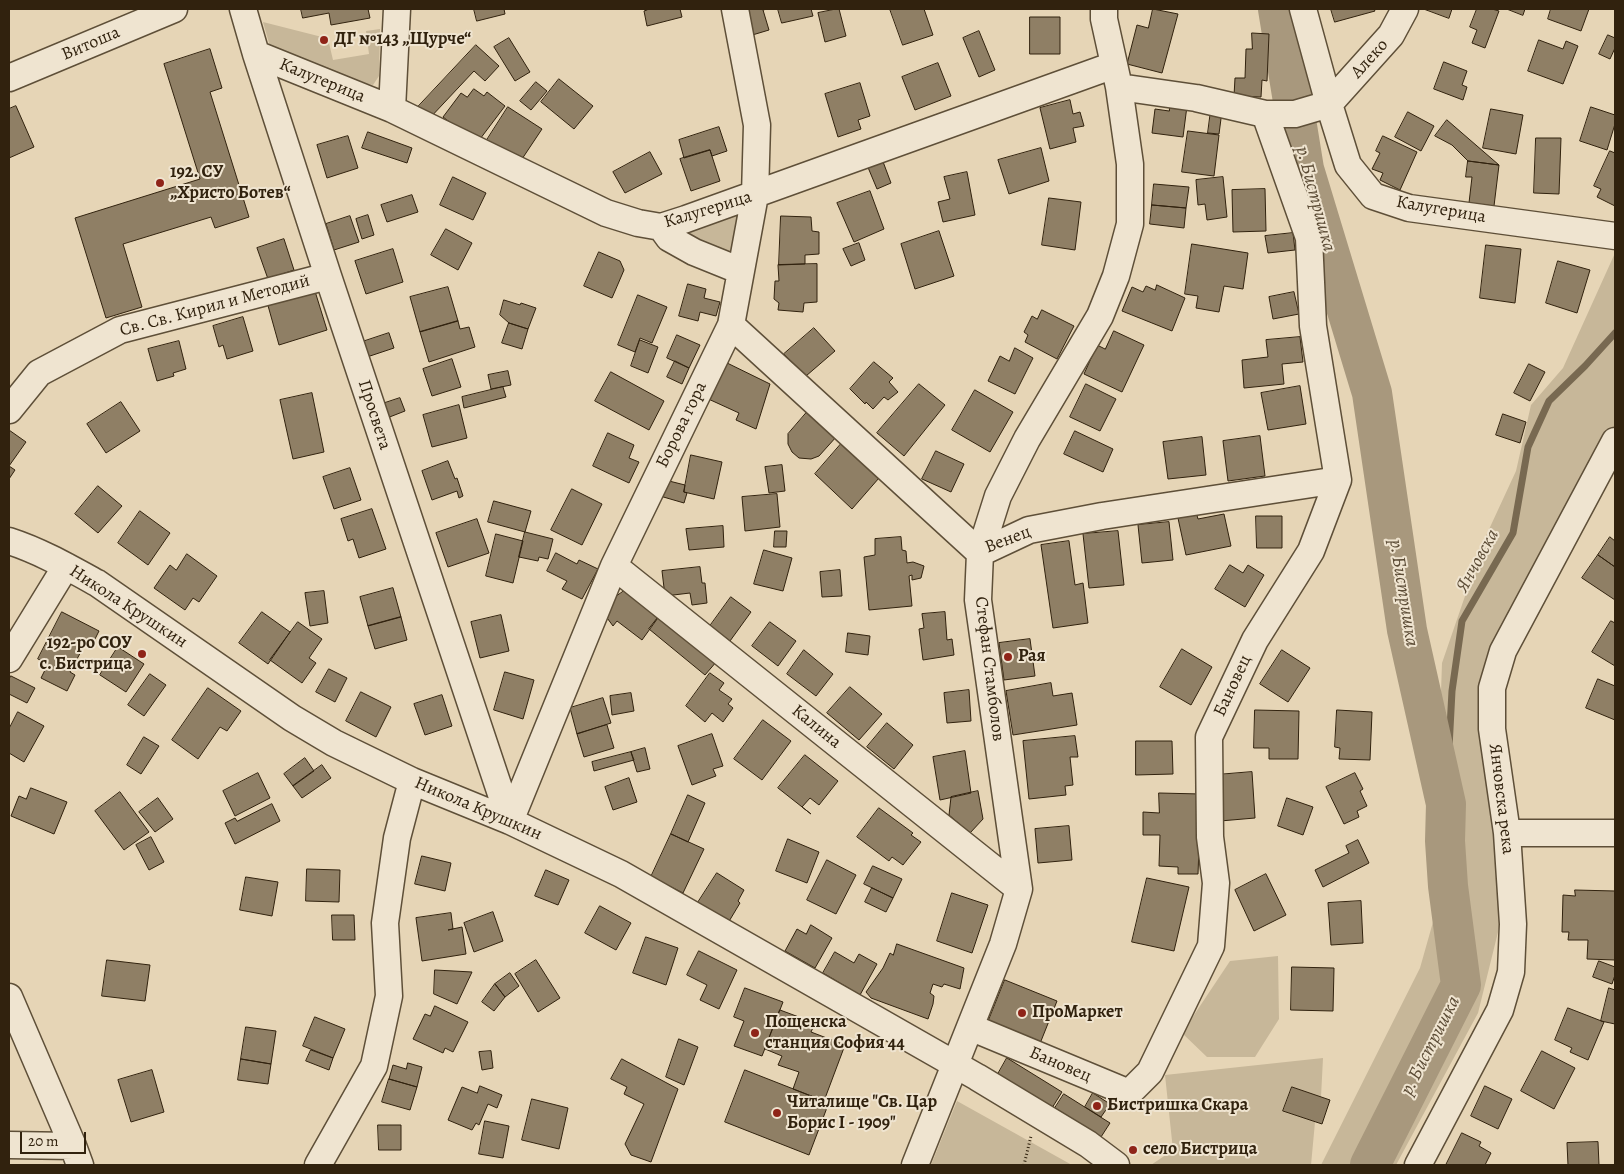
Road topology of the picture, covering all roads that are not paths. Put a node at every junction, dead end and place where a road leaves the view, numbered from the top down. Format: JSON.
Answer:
{"nodes":[{"id":1,"x":174,"y":9,"type":"edge"},
{"id":2,"x":243,"y":9,"type":"edge"},
{"id":3,"x":397,"y":9,"type":"edge"},
{"id":4,"x":735,"y":9,"type":"edge"},
{"id":5,"x":1104,"y":9,"type":"edge"},
{"id":6,"x":1302,"y":9,"type":"edge"},
{"id":7,"x":1405,"y":9,"type":"edge"},
{"id":8,"x":256,"y":54,"type":"junction"},
{"id":9,"x":1117,"y":76,"type":"junction"},
{"id":10,"x":9,"y":78,"type":"edge"},
{"id":11,"x":1329,"y":104,"type":"junction"},
{"id":12,"x":392,"y":109,"type":"junction"},
{"id":13,"x":1266,"y":114,"type":"junction"},
{"id":14,"x":755,"y":196,"type":"junction"},
{"id":15,"x":661,"y":226,"type":"junction"},
{"id":16,"x":1615,"y":236,"type":"edge"},
{"id":17,"x":741,"y":271,"type":"junction"},
{"id":18,"x":328,"y":276,"type":"junction"},
{"id":19,"x":731,"y":325,"type":"junction"},
{"id":20,"x":9,"y":410,"type":"edge"},
{"id":21,"x":1615,"y":441,"type":"edge"},
{"id":22,"x":1338,"y":480,"type":"junction"},
{"id":23,"x":9,"y":541,"type":"edge"},
{"id":24,"x":980,"y":553,"type":"junction"},
{"id":25,"x":66,"y":566,"type":"junction"},
{"id":26,"x":614,"y":566,"type":"junction"},
{"id":27,"x":9,"y":659,"type":"edge"},
{"id":28,"x":412,"y":781,"type":"junction"},
{"id":29,"x":510,"y":821,"type":"junction"},
{"id":30,"x":1615,"y":832,"type":"edge"},
{"id":31,"x":1507,"y":833,"type":"junction"},
{"id":32,"x":1019,"y":889,"type":"junction"},
{"id":33,"x":9,"y":997,"type":"edge"},
{"id":34,"x":970,"y":1027,"type":"junction"},
{"id":35,"x":955,"y":1065,"type":"junction"},
{"id":36,"x":9,"y":1145,"type":"edge"},
{"id":37,"x":77,"y":1156,"type":"edge"},
{"id":38,"x":318,"y":1165,"type":"edge"},
{"id":39,"x":914,"y":1165,"type":"edge"},
{"id":40,"x":1116,"y":1165,"type":"edge"},
{"id":41,"x":1418,"y":1165,"type":"edge"}],
"edges":[{"from":1,"to":10,"type":"street","name":"Витоша"},
{"from":2,"to":8,"type":"street","name":"Просвета"},
{"from":3,"to":12,"type":"street"},
{"from":4,"to":14,"type":"street","name":"Борова гора"},
{"from":5,"to":9,"type":"street","name":"Стефан Стамболов"},
{"from":6,"to":11,"type":"street"},
{"from":7,"to":11,"type":"street","name":"Алеко"},
{"from":8,"to":12,"type":"street","name":"Калугерица"},
{"from":8,"to":18,"type":"street","name":"Просвета"},
{"from":9,"to":13,"type":"street","name":"Калугерица"},
{"from":9,"to":14,"type":"street","name":"Калугерица"},
{"from":9,"to":24,"type":"street","name":"Стефан Стамболов"},
{"from":11,"to":13,"type":"street","name":"Калугерица"},
{"from":11,"to":16,"type":"street","name":"Калугерица"},
{"from":12,"to":15,"type":"street","name":"Калугерица"},
{"from":13,"to":22,"type":"street"},
{"from":14,"to":15,"type":"street","name":"Калугерица"},
{"from":14,"to":17,"type":"street","name":"Борова гора"},
{"from":15,"to":17,"type":"street"},
{"from":17,"to":19,"type":"street","name":"Борова гора"},
{"from":18,"to":20,"type":"street","name":"Св. Св. Кирил и Методий"},
{"from":18,"to":29,"type":"street","name":"Просвета"},
{"from":19,"to":24,"type":"street","name":"Венец"},
{"from":19,"to":26,"type":"street","name":"Борова гора"},
{"from":21,"to":31,"type":"street","name":"Янчовска река"},
{"from":22,"to":24,"type":"street","name":"Венец"},
{"from":22,"to":34,"type":"street","name":"Бановец"},
{"from":23,"to":25,"type":"street","name":"Никола Крушкин"},
{"from":24,"to":32,"type":"street","name":"Стефан Стамболов"},
{"from":25,"to":27,"type":"street"},
{"from":25,"to":28,"type":"street","name":"Никола Крушкин"},
{"from":26,"to":29,"type":"street","name":"Борова гора"},
{"from":26,"to":32,"type":"street","name":"Калина"},
{"from":28,"to":29,"type":"street","name":"Никола Крушкин"},
{"from":28,"to":38,"type":"street"},
{"from":29,"to":35,"type":"street","name":"Никола Крушкин"},
{"from":30,"to":31,"type":"street"},
{"from":31,"to":41,"type":"street","name":"Янчовска река"},
{"from":32,"to":34,"type":"street","name":"Стефан Стамболов"},
{"from":33,"to":37,"type":"street"},
{"from":34,"to":35,"type":"street","name":"Стефан Стамболов"},
{"from":35,"to":39,"type":"street","name":"Стефан Стамболов"},
{"from":35,"to":40,"type":"street","name":"Никола Крушкин"},
{"from":36,"to":37,"type":"street"}]}
